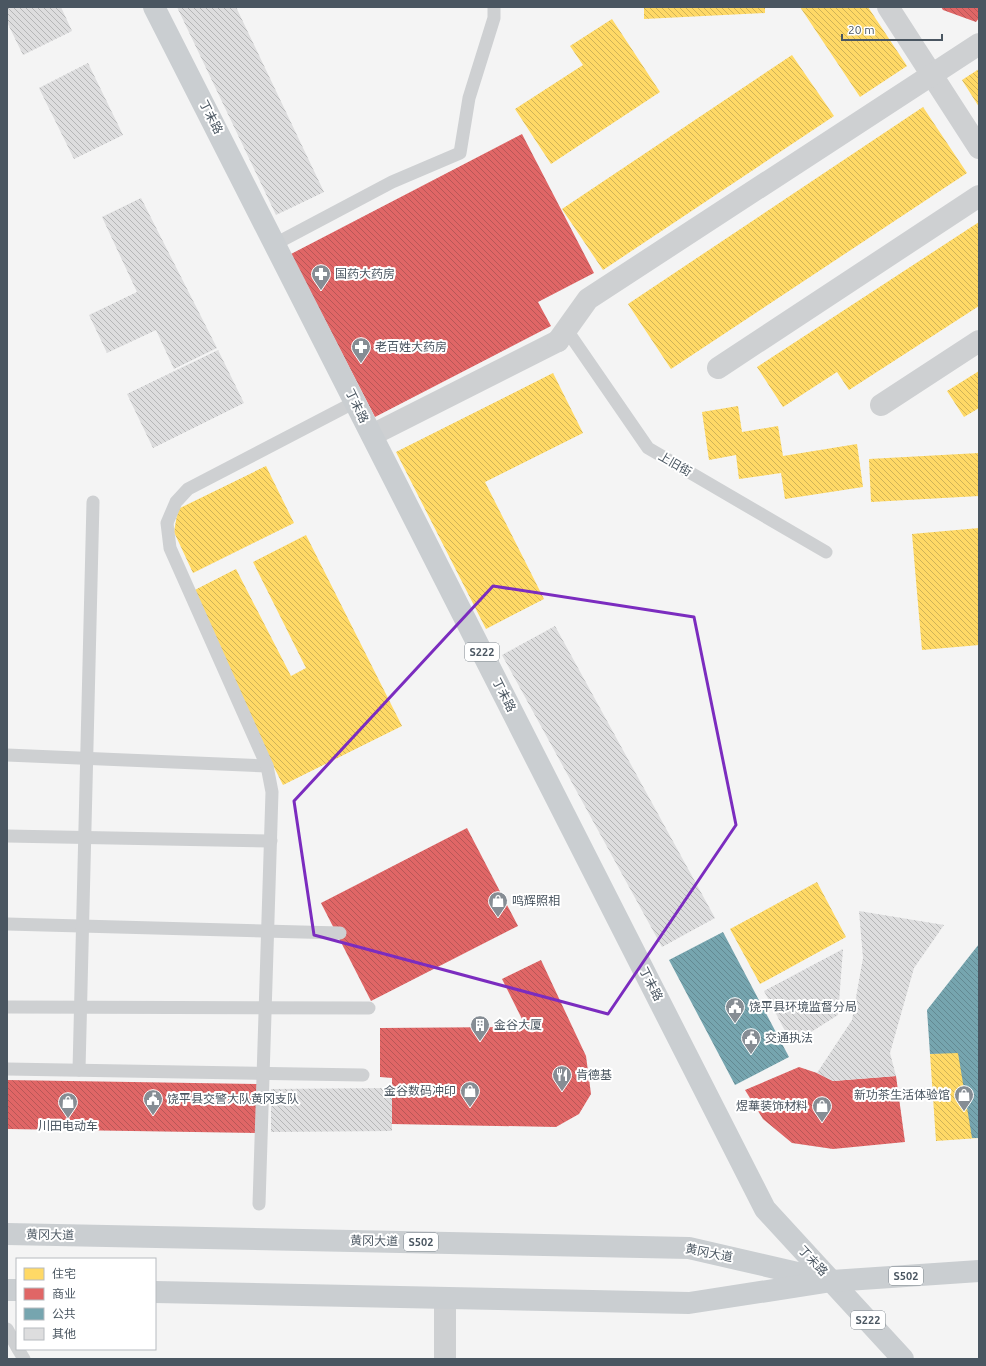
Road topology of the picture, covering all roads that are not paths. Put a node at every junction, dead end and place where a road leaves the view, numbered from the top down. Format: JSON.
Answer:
{"nodes":[{"id":1,"x":154,"y":7,"type":"edge"},
{"id":2,"x":494,"y":7,"type":"edge"},
{"id":3,"x":888,"y":7,"type":"edge"},
{"id":4,"x":979,"y":44,"type":"edge"},
{"id":5,"x":931,"y":75,"type":"junction"},
{"id":6,"x":979,"y":148,"type":"edge"},
{"id":7,"x":979,"y":196,"type":"edge"},
{"id":8,"x":275,"y":244,"type":"junction"},
{"id":9,"x":562,"y":335,"type":"junction"},
{"id":10,"x":979,"y":341,"type":"edge"},
{"id":11,"x":718,"y":368,"type":"dead end"},
{"id":12,"x":355,"y":402,"type":"junction"},
{"id":13,"x":881,"y":405,"type":"dead end"},
{"id":14,"x":372,"y":435,"type":"junction"},
{"id":15,"x":93,"y":502,"type":"dead end"},
{"id":16,"x":826,"y":552,"type":"dead end"},
{"id":17,"x":7,"y":755,"type":"edge"},
{"id":18,"x":267,"y":766,"type":"junction"},
{"id":19,"x":7,"y":836,"type":"edge"},
{"id":20,"x":271,"y":841,"type":"junction"},
{"id":21,"x":7,"y":924,"type":"edge"},
{"id":22,"x":340,"y":933,"type":"dead end"},
{"id":23,"x":7,"y":1007,"type":"edge"},
{"id":24,"x":369,"y":1008,"type":"dead end"},
{"id":25,"x":7,"y":1069,"type":"edge"},
{"id":26,"x":79,"y":1070,"type":"junction"},
{"id":27,"x":362,"y":1075,"type":"dead end"},
{"id":28,"x":259,"y":1204,"type":"dead end"},
{"id":29,"x":7,"y":1234,"type":"edge"},
{"id":30,"x":979,"y":1271,"type":"edge"},
{"id":31,"x":832,"y":1281,"type":"junction"},
{"id":32,"x":156,"y":1292,"type":"edge"},
{"id":33,"x":445,"y":1298,"type":"junction"},
{"id":34,"x":7,"y":1329,"type":"edge"},
{"id":35,"x":16,"y":1345,"type":"edge"},
{"id":36,"x":19,"y":1350,"type":"edge"},
{"id":37,"x":24,"y":1359,"type":"edge"},
{"id":38,"x":445,"y":1359,"type":"edge"},
{"id":39,"x":903,"y":1359,"type":"edge"}],
"edges":[{"from":1,"to":8,"type":"main road","name":"丁未路","number":"S222"},
{"from":2,"to":8,"type":"lane"},
{"from":3,"to":5,"type":"street"},
{"from":4,"to":5,"type":"street"},
{"from":5,"to":6,"type":"street"},
{"from":5,"to":9,"type":"street"},
{"from":7,"to":11,"type":"street"},
{"from":8,"to":12,"type":"main road","name":"丁未路","number":"S222"},
{"from":9,"to":14,"type":"street"},
{"from":9,"to":16,"type":"lane","name":"上旧街"},
{"from":10,"to":13,"type":"street"},
{"from":12,"to":14,"type":"main road","name":"丁未路","number":"S222"},
{"from":12,"to":18,"type":"lane"},
{"from":14,"to":31,"type":"main road","name":"丁未路","number":"S222"},
{"from":15,"to":26,"type":"lane"},
{"from":17,"to":18,"type":"lane"},
{"from":18,"to":20,"type":"lane"},
{"from":19,"to":20,"type":"lane"},
{"from":20,"to":28,"type":"lane"},
{"from":21,"to":22,"type":"lane"},
{"from":23,"to":24,"type":"lane"},
{"from":25,"to":26,"type":"lane"},
{"from":26,"to":27,"type":"lane"},
{"from":29,"to":31,"type":"main road","name":"黄冈大道","number":"S502"},
{"from":30,"to":31,"type":"main road","name":"黄冈大道","number":"S502"},
{"from":31,"to":33,"type":"main road","name":"黄冈大道","number":"S502"},
{"from":31,"to":39,"type":"main road","number":"S222"},
{"from":32,"to":33,"type":"main road","name":"黄冈大道","number":"S502"},
{"from":33,"to":38,"type":"street"},
{"from":34,"to":35,"type":"lane"},
{"from":36,"to":37,"type":"lane"}]}
